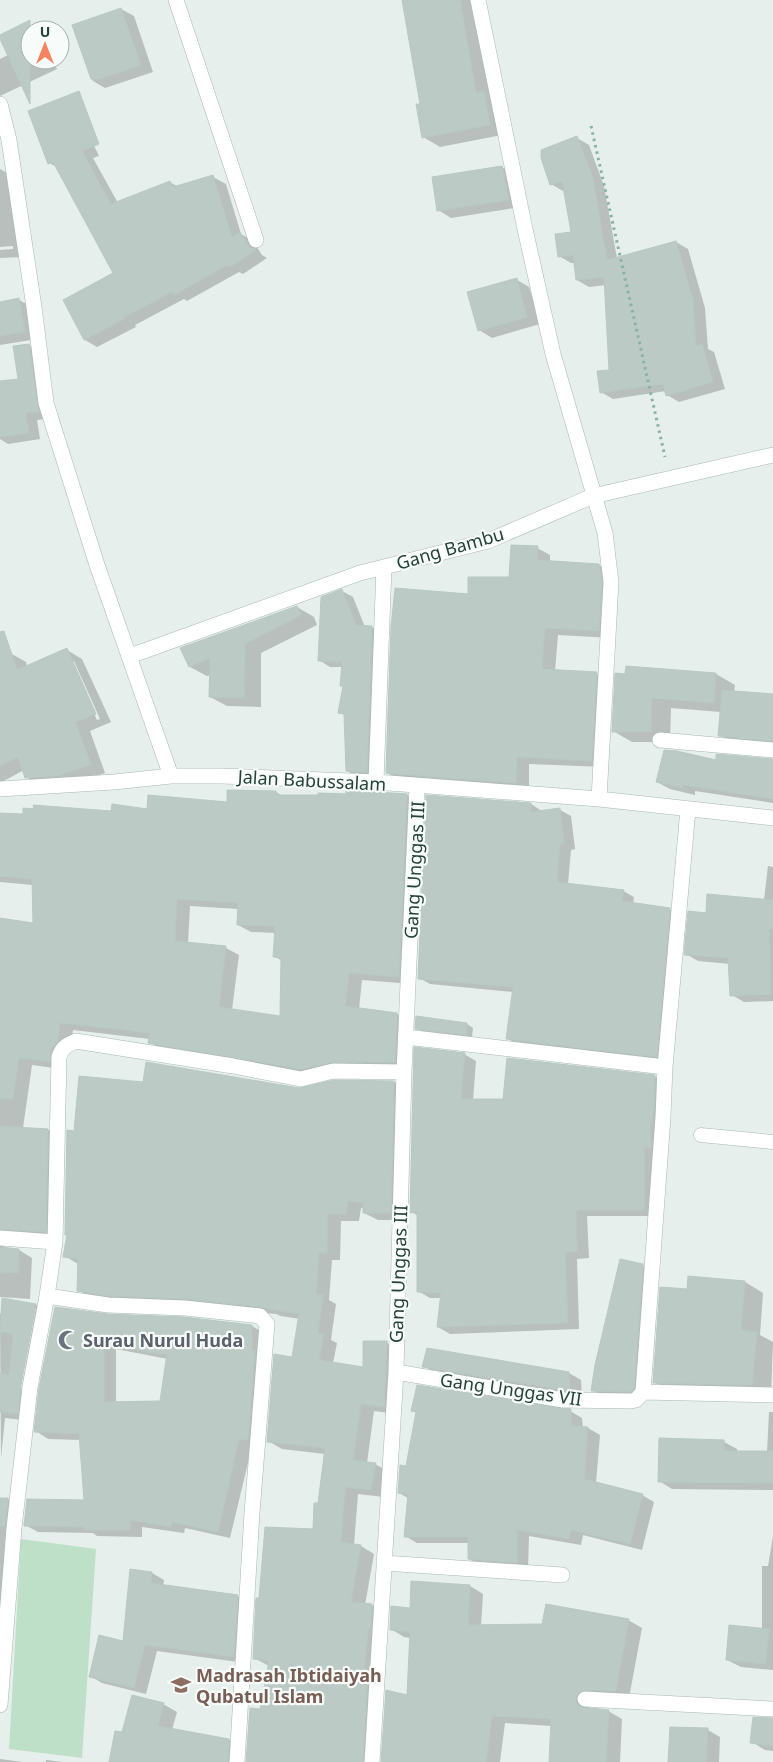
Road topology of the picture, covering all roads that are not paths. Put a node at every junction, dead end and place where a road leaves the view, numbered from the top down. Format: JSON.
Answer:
{"nodes":[{"id":1,"x":176,"y":0,"type":"edge"},
{"id":2,"x":478,"y":0,"type":"edge"},
{"id":3,"x":0,"y":104,"type":"edge"},
{"id":4,"x":256,"y":240,"type":"dead end"},
{"id":5,"x":773,"y":455,"type":"edge"},
{"id":6,"x":594,"y":496,"type":"junction"},
{"id":7,"x":384,"y":567,"type":"junction"},
{"id":8,"x":130,"y":656,"type":"junction"},
{"id":9,"x":660,"y":740,"type":"dead end"},
{"id":10,"x":773,"y":750,"type":"edge"},
{"id":11,"x":171,"y":776,"type":"junction"},
{"id":12,"x":376,"y":782,"type":"junction"},
{"id":13,"x":417,"y":786,"type":"junction"},
{"id":14,"x":0,"y":789,"type":"edge"},
{"id":15,"x":599,"y":799,"type":"junction"},
{"id":16,"x":688,"y":809,"type":"junction"},
{"id":17,"x":773,"y":818,"type":"edge"},
{"id":18,"x":406,"y":1037,"type":"junction"},
{"id":19,"x":665,"y":1067,"type":"junction"},
{"id":20,"x":404,"y":1072,"type":"junction"},
{"id":21,"x":701,"y":1135,"type":"dead end"},
{"id":22,"x":773,"y":1142,"type":"edge"},
{"id":23,"x":0,"y":1238,"type":"edge"},
{"id":24,"x":54,"y":1242,"type":"junction"},
{"id":25,"x":47,"y":1296,"type":"junction"},
{"id":26,"x":396,"y":1372,"type":"junction"},
{"id":27,"x":643,"y":1392,"type":"junction"},
{"id":28,"x":773,"y":1395,"type":"edge"},
{"id":29,"x":384,"y":1563,"type":"junction"},
{"id":30,"x":562,"y":1575,"type":"dead end"},
{"id":31,"x":585,"y":1699,"type":"dead end"},
{"id":32,"x":0,"y":1705,"type":"edge"},
{"id":33,"x":773,"y":1709,"type":"edge"},
{"id":34,"x":237,"y":1762,"type":"edge"},
{"id":35,"x":372,"y":1762,"type":"edge"}],
"edges":[{"from":1,"to":4,"type":"street"},
{"from":2,"to":6,"type":"street"},
{"from":3,"to":8,"type":"street"},
{"from":5,"to":6,"type":"street","name":"Gang Bambu"},
{"from":6,"to":7,"type":"street","name":"Gang Bambu"},
{"from":6,"to":15,"type":"street"},
{"from":7,"to":8,"type":"street","name":"Gang Bambu"},
{"from":7,"to":12,"type":"street"},
{"from":8,"to":11,"type":"street"},
{"from":9,"to":10,"type":"street"},
{"from":11,"to":12,"type":"street","name":"Jalan Babussalam"},
{"from":11,"to":14,"type":"street","name":"Jalan Babussalam"},
{"from":12,"to":13,"type":"street","name":"Jalan Babussalam"},
{"from":13,"to":15,"type":"street","name":"Jalan Babussalam"},
{"from":13,"to":18,"type":"street","name":"Gang Unggas III"},
{"from":15,"to":16,"type":"street","name":"Jalan Babussalam"},
{"from":16,"to":17,"type":"street","name":"Jalan Babussalam"},
{"from":16,"to":19,"type":"street"},
{"from":18,"to":19,"type":"street"},
{"from":18,"to":20,"type":"street","name":"Gang Unggas III"},
{"from":19,"to":27,"type":"street"},
{"from":20,"to":24,"type":"street"},
{"from":20,"to":26,"type":"street","name":"Gang Unggas III"},
{"from":21,"to":22,"type":"lane"},
{"from":23,"to":24,"type":"street"},
{"from":24,"to":25,"type":"street"},
{"from":25,"to":32,"type":"street"},
{"from":25,"to":34,"type":"street"},
{"from":26,"to":27,"type":"street","name":"Gang Unggas VII"},
{"from":26,"to":29,"type":"street","name":"Gang Unggas III"},
{"from":27,"to":28,"type":"street","name":"Gang Unggas VII"},
{"from":29,"to":30,"type":"street"},
{"from":29,"to":35,"type":"street","name":"Gang Unggas III"},
{"from":31,"to":33,"type":"street"}]}
